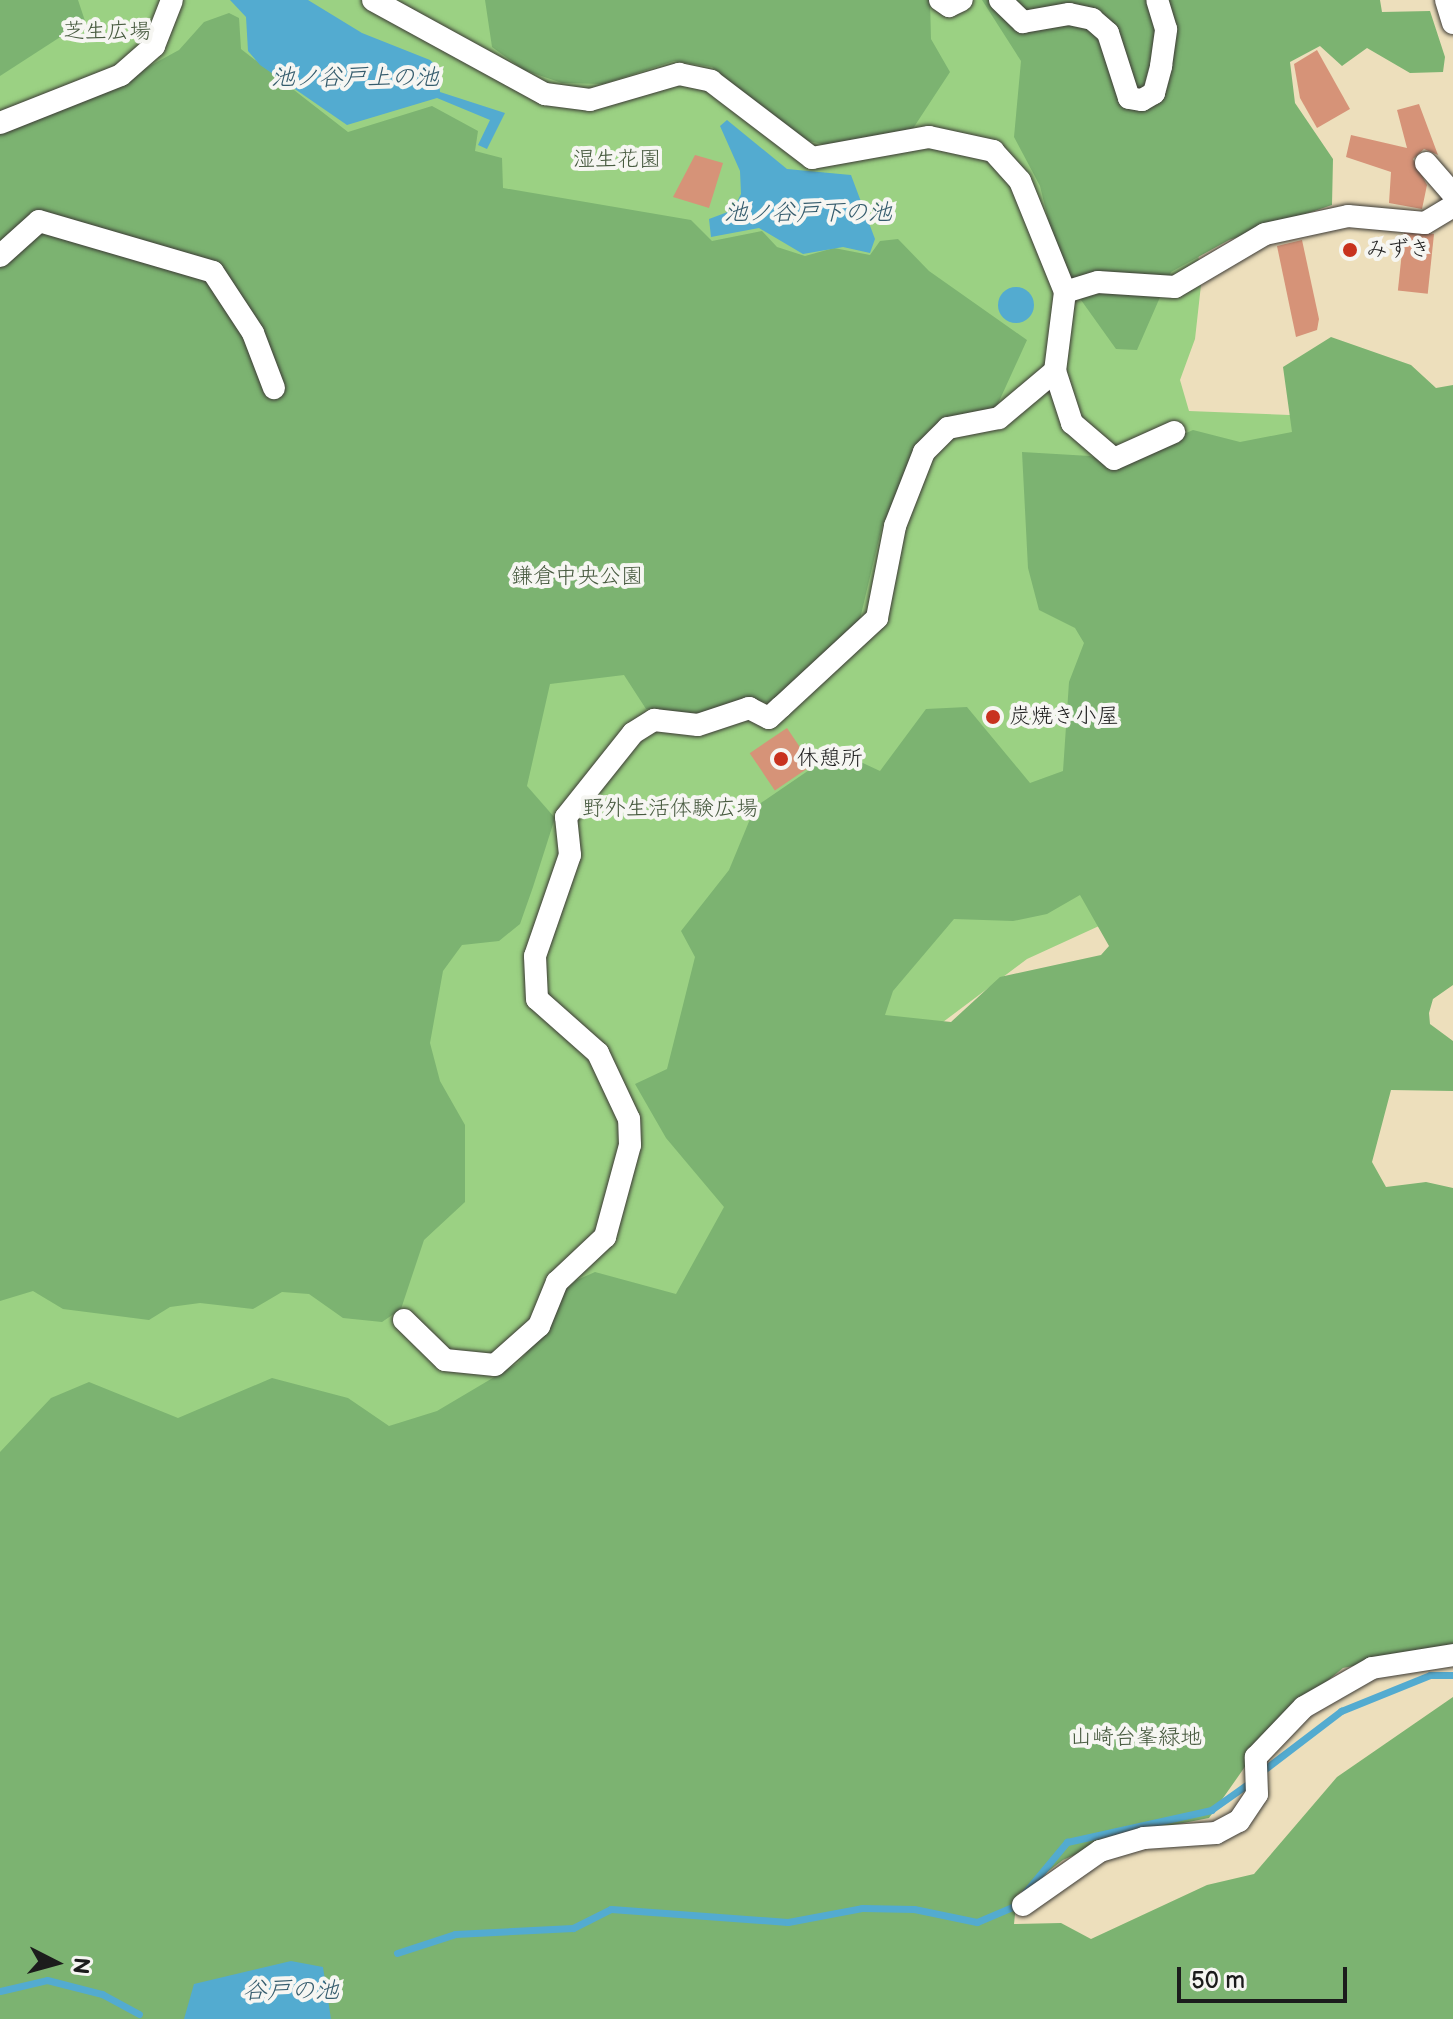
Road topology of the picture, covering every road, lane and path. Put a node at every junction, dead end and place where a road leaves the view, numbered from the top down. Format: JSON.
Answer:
{"nodes":[{"id":1,"x":172,"y":0,"type":"edge"},
{"id":2,"x":373,"y":0,"type":"edge"},
{"id":3,"x":940,"y":0,"type":"edge"},
{"id":4,"x":962,"y":0,"type":"edge"},
{"id":5,"x":1000,"y":0,"type":"edge"},
{"id":6,"x":1157,"y":0,"type":"edge"},
{"id":7,"x":1446,"y":0,"type":"edge"},
{"id":8,"x":1453,"y":23,"type":"edge"},
{"id":9,"x":0,"y":123,"type":"edge"},
{"id":10,"x":1426,"y":163,"type":"dead end"},
{"id":11,"x":1453,"y":194,"type":"edge"},
{"id":12,"x":1453,"y":206,"type":"edge"},
{"id":13,"x":0,"y":256,"type":"edge"},
{"id":14,"x":1065,"y":292,"type":"junction"},
{"id":15,"x":1055,"y":371,"type":"junction"},
{"id":16,"x":274,"y":388,"type":"dead end"},
{"id":17,"x":1174,"y":432,"type":"dead end"},
{"id":18,"x":404,"y":1320,"type":"dead end"},
{"id":19,"x":1453,"y":1655,"type":"edge"},
{"id":20,"x":1023,"y":1905,"type":"dead end"}],
"edges":[{"from":1,"to":9,"type":"street"},
{"from":2,"to":14,"type":"street"},
{"from":3,"to":4,"type":"street"},
{"from":5,"to":6,"type":"street"},
{"from":7,"to":8,"type":"street"},
{"from":10,"to":11,"type":"street"},
{"from":12,"to":14,"type":"street"},
{"from":13,"to":16,"type":"street"},
{"from":14,"to":15,"type":"street"},
{"from":15,"to":17,"type":"street"},
{"from":15,"to":18,"type":"street"},
{"from":19,"to":20,"type":"street"}]}
